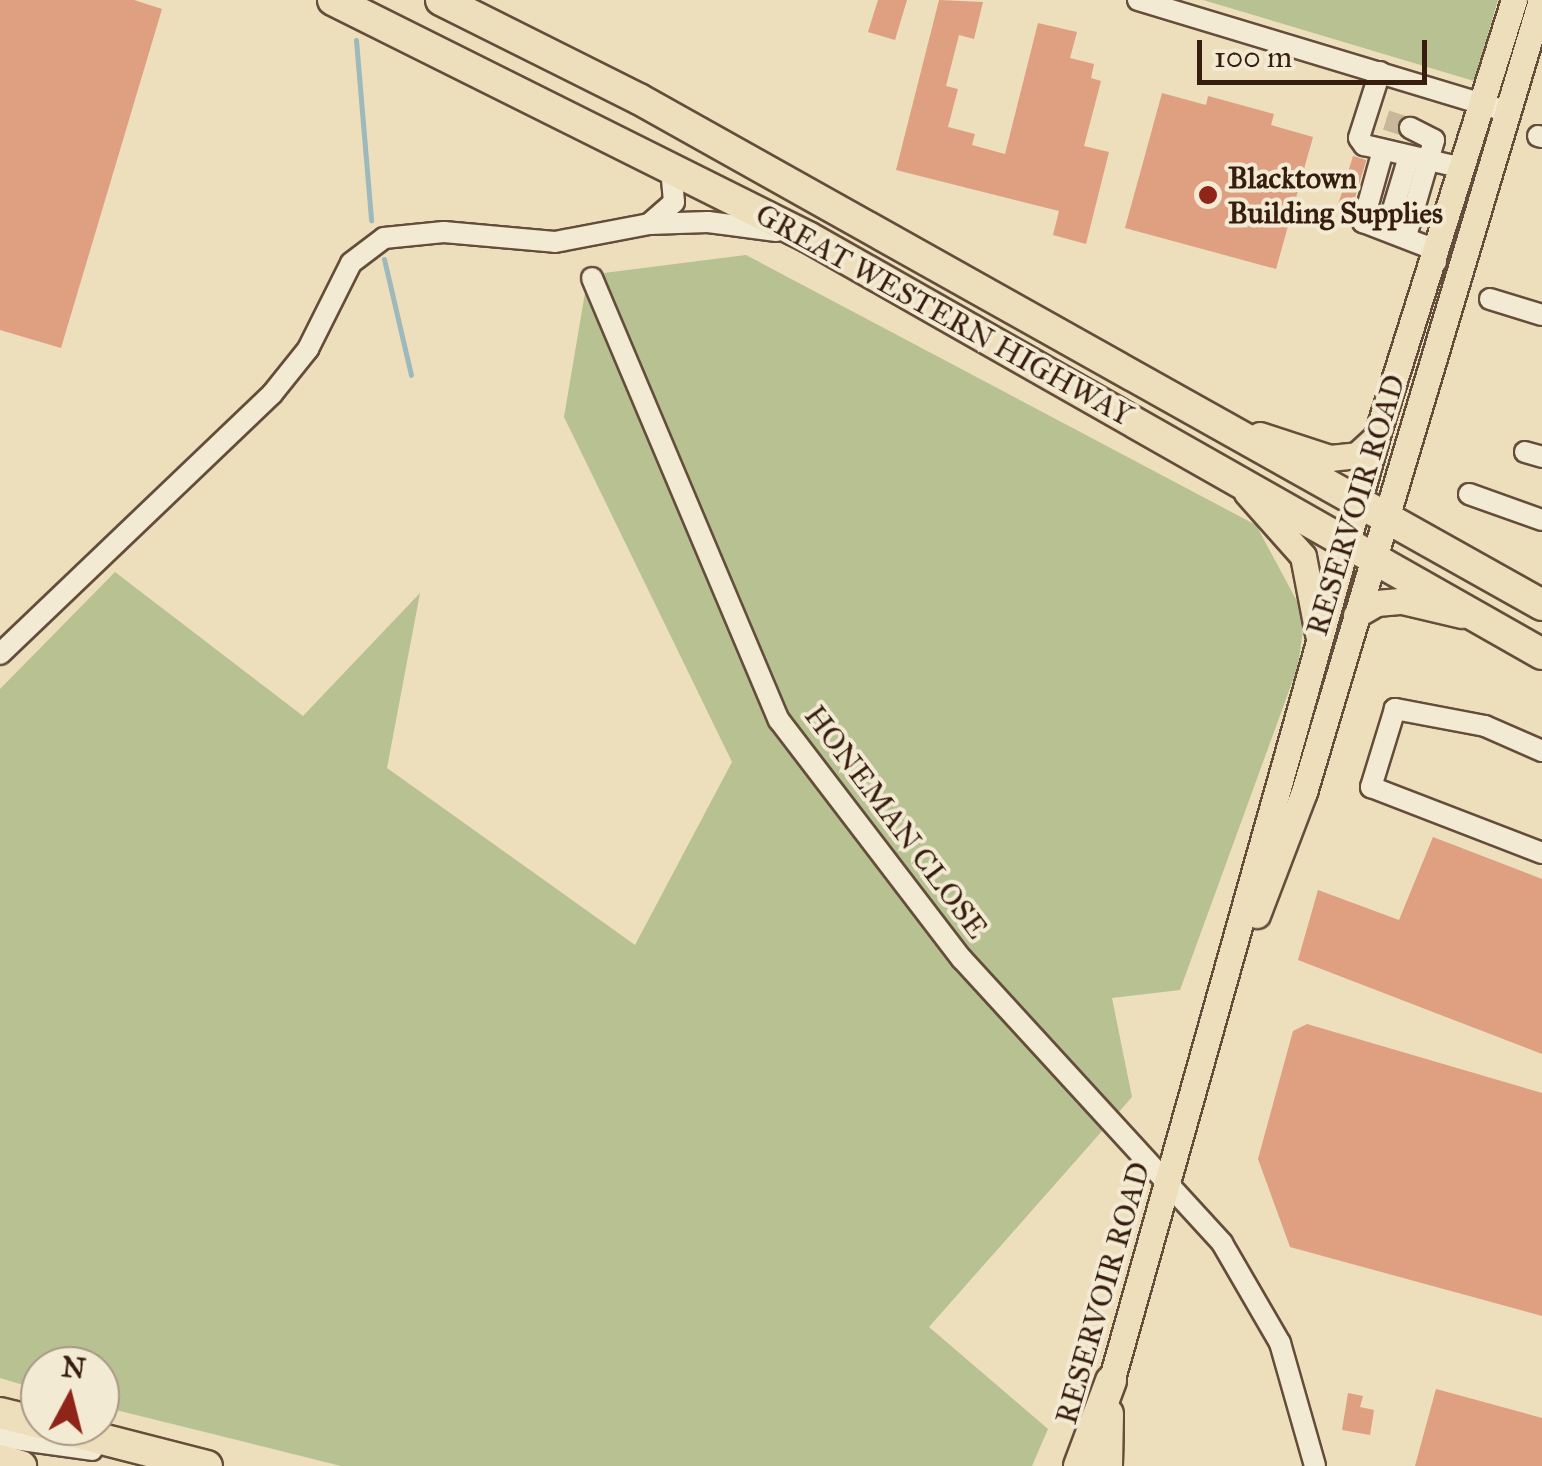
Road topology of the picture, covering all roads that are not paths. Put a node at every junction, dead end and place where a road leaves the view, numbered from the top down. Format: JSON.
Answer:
{"nodes":[{"id":1,"x":333,"y":0,"type":"edge"},
{"id":2,"x":441,"y":0,"type":"edge"},
{"id":3,"x":1138,"y":0,"type":"edge"},
{"id":4,"x":1514,"y":0,"type":"edge"},
{"id":5,"x":1541,"y":0,"type":"edge"},
{"id":6,"x":1380,"y":72,"type":"junction"},
{"id":7,"x":1496,"y":108,"type":"junction"},
{"id":8,"x":1410,"y":128,"type":"dead end"},
{"id":9,"x":1382,"y":154,"type":"junction"},
{"id":10,"x":1418,"y":163,"type":"junction"},
{"id":11,"x":671,"y":166,"type":"junction"},
{"id":12,"x":1463,"y":168,"type":"junction"},
{"id":13,"x":649,"y":224,"type":"junction"},
{"id":14,"x":1397,"y":232,"type":"junction"},
{"id":15,"x":808,"y":237,"type":"junction"},
{"id":16,"x":1436,"y":262,"type":"junction"},
{"id":17,"x":592,"y":278,"type":"dead end"},
{"id":18,"x":1490,"y":299,"type":"dead end"},
{"id":19,"x":1542,"y":316,"type":"edge"},
{"id":20,"x":1190,"y":408,"type":"junction"},
{"id":21,"x":1376,"y":437,"type":"junction"},
{"id":22,"x":1234,"y":478,"type":"junction"},
{"id":23,"x":1468,"y":494,"type":"dead end"},
{"id":24,"x":1374,"y":509,"type":"junction"},
{"id":25,"x":1542,"y":520,"type":"edge"},
{"id":26,"x":1362,"y":550,"type":"junction"},
{"id":27,"x":1542,"y":605,"type":"edge"},
{"id":28,"x":1356,"y":615,"type":"junction"},
{"id":29,"x":1480,"y":618,"type":"junction"},
{"id":30,"x":1319,"y":649,"type":"junction"},
{"id":31,"x":0,"y":654,"type":"edge"},
{"id":32,"x":1542,"y":654,"type":"edge"},
{"id":33,"x":1542,"y":751,"type":"edge"},
{"id":34,"x":1542,"y":853,"type":"edge"},
{"id":35,"x":1216,"y":1023,"type":"junction"},
{"id":36,"x":1168,"y":1182,"type":"junction"},
{"id":37,"x":1111,"y":1381,"type":"junction"},
{"id":38,"x":0,"y":1437,"type":"edge"},
{"id":39,"x":120,"y":1444,"type":"edge"},
{"id":40,"x":0,"y":1460,"type":"edge"},
{"id":41,"x":20,"y":1466,"type":"edge"},
{"id":42,"x":187,"y":1466,"type":"edge"},
{"id":43,"x":207,"y":1466,"type":"edge"},
{"id":44,"x":1079,"y":1466,"type":"edge"},
{"id":45,"x":1090,"y":1466,"type":"edge"},
{"id":46,"x":1107,"y":1466,"type":"edge"},
{"id":47,"x":1315,"y":1466,"type":"edge"}],
"edges":[{"from":1,"to":11,"type":"highway","name":"GREAT WESTERN HIGHWAY"},
{"from":2,"to":20,"type":"highway","name":"GREAT WESTERN HIGHWAY"},
{"from":3,"to":6,"type":"street"},
{"from":4,"to":7,"type":"main road","name":"RESERVOIR ROAD"},
{"from":5,"to":7,"type":"main road","name":"RESERVOIR ROAD"},
{"from":6,"to":7,"type":"street"},
{"from":6,"to":9,"type":"street"},
{"from":7,"to":12,"type":"main road","name":"RESERVOIR ROAD"},
{"from":7,"to":24,"type":"main road","name":"RESERVOIR ROAD"},
{"from":8,"to":10,"type":"street"},
{"from":9,"to":10,"type":"street"},
{"from":9,"to":14,"type":"street"},
{"from":10,"to":12,"type":"street"},
{"from":10,"to":14,"type":"street"},
{"from":11,"to":13,"type":"street"},
{"from":11,"to":15,"type":"highway","name":"GREAT WESTERN HIGHWAY"},
{"from":12,"to":16,"type":"main road","name":"RESERVOIR ROAD"},
{"from":13,"to":15,"type":"street"},
{"from":13,"to":31,"type":"street"},
{"from":14,"to":16,"type":"street"},
{"from":15,"to":22,"type":"highway","name":"GREAT WESTERN HIGHWAY"},
{"from":16,"to":21,"type":"main road","name":"RESERVOIR ROAD"},
{"from":17,"to":36,"type":"street","name":"HONEMAN CLOSE"},
{"from":18,"to":19,"type":"street"},
{"from":20,"to":21,"type":"main road"},
{"from":20,"to":24,"type":"highway","name":"GREAT WESTERN HIGHWAY"},
{"from":21,"to":24,"type":"main road","name":"RESERVOIR ROAD"},
{"from":22,"to":26,"type":"highway","name":"GREAT WESTERN HIGHWAY"},
{"from":22,"to":30,"type":"main road"},
{"from":23,"to":25,"type":"street"},
{"from":24,"to":26,"type":"main road","name":"RESERVOIR ROAD"},
{"from":24,"to":27,"type":"highway","name":"GREAT WESTERN HIGHWAY"},
{"from":26,"to":28,"type":"main road","name":"RESERVOIR ROAD"},
{"from":26,"to":29,"type":"highway","name":"GREAT WESTERN HIGHWAY"},
{"from":26,"to":30,"type":"main road","name":"RESERVOIR ROAD"},
{"from":28,"to":29,"type":"main road"},
{"from":28,"to":35,"type":"main road","name":"RESERVOIR ROAD"},
{"from":29,"to":32,"type":"highway","name":"GREAT WESTERN HIGHWAY"},
{"from":30,"to":35,"type":"main road","name":"RESERVOIR ROAD"},
{"from":33,"to":34,"type":"street"},
{"from":35,"to":36,"type":"main road","name":"RESERVOIR ROAD"},
{"from":36,"to":37,"type":"main road","name":"RESERVOIR ROAD"},
{"from":36,"to":47,"type":"street","name":"HONEMAN CLOSE"},
{"from":37,"to":44,"type":"highway"},
{"from":37,"to":45,"type":"main road","name":"RESERVOIR ROAD"},
{"from":37,"to":46,"type":"highway"},
{"from":38,"to":42,"type":"street"},
{"from":39,"to":43,"type":"highway"},
{"from":40,"to":41,"type":"highway"}]}
